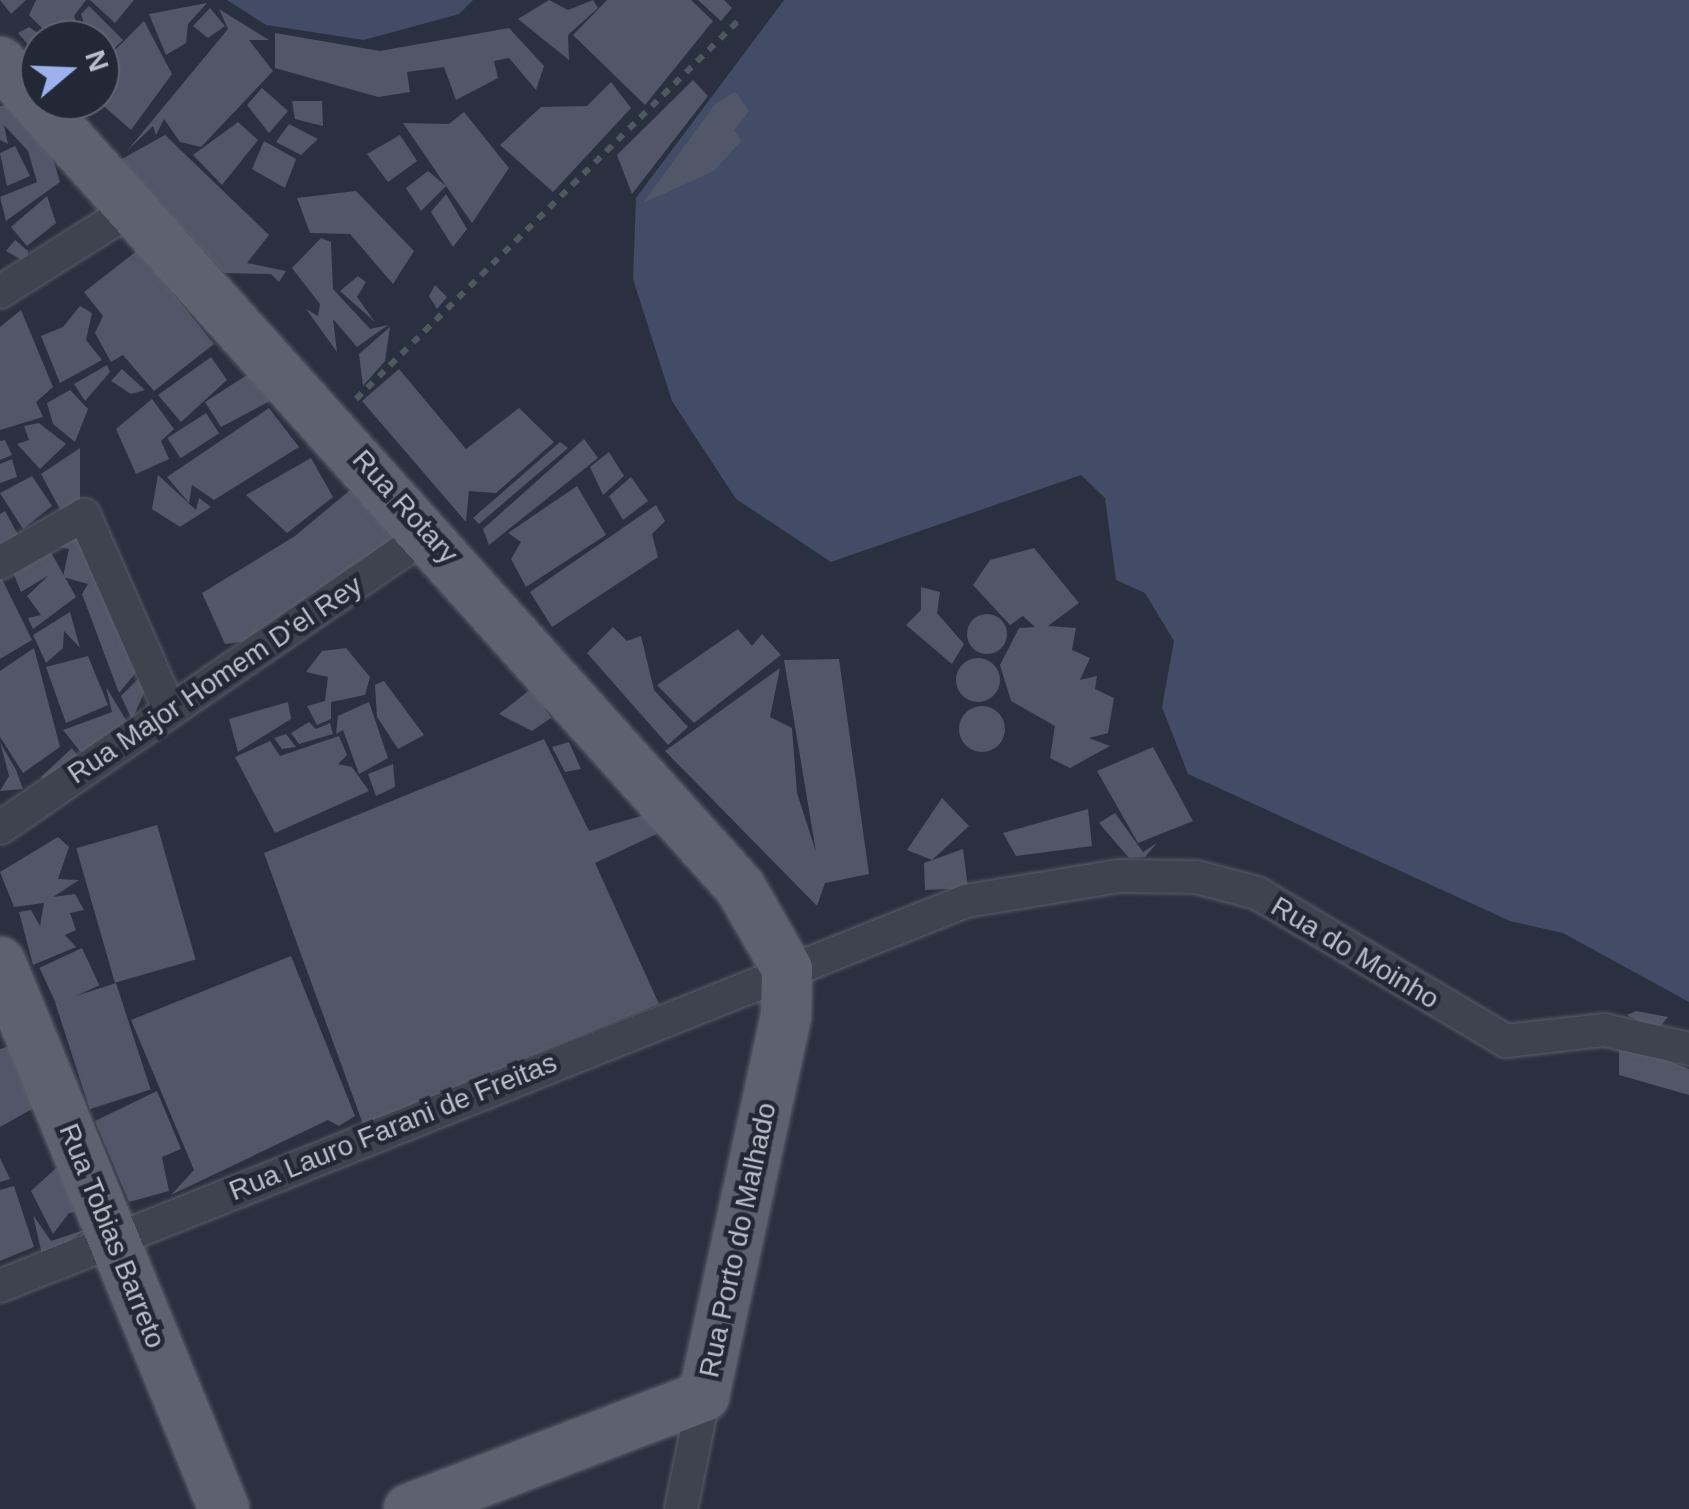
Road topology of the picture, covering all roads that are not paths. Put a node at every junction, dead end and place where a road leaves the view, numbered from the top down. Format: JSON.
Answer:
{"nodes":[{"id":1,"x":0,"y":62,"type":"edge"},
{"id":2,"x":130,"y":210,"type":"junction"},
{"id":3,"x":0,"y":292,"type":"edge"},
{"id":4,"x":429,"y":533,"type":"junction"},
{"id":5,"x":0,"y":564,"type":"edge"},
{"id":6,"x":170,"y":711,"type":"junction"},
{"id":7,"x":0,"y":828,"type":"edge"},
{"id":8,"x":0,"y":962,"type":"edge"},
{"id":9,"x":787,"y":970,"type":"junction"},
{"id":10,"x":1689,"y":1049,"type":"edge"},
{"id":11,"x":114,"y":1239,"type":"junction"},
{"id":12,"x":0,"y":1286,"type":"edge"},
{"id":13,"x":704,"y":1396,"type":"junction"},
{"id":14,"x":224,"y":1509,"type":"edge"},
{"id":15,"x":409,"y":1509,"type":"edge"},
{"id":16,"x":681,"y":1509,"type":"edge"}],
"edges":[{"from":1,"to":2,"type":"main road","name":"Rua Rotary"},
{"from":2,"to":3,"type":"street"},
{"from":2,"to":4,"type":"main road","name":"Rua Rotary"},
{"from":4,"to":6,"type":"street","name":"Rua Major Homem D'el Rey"},
{"from":4,"to":9,"type":"main road","name":"Rua Rotary"},
{"from":5,"to":6,"type":"street"},
{"from":6,"to":7,"type":"street","name":"Rua Major Homem D'el Rey"},
{"from":8,"to":11,"type":"main road","name":"Rua Tobias Barreto"},
{"from":9,"to":10,"type":"street","name":"Rua do Moinho"},
{"from":9,"to":11,"type":"street","name":"Rua Lauro Farani de Freitas"},
{"from":9,"to":13,"type":"main road","name":"Rua Porto do Malhado"},
{"from":11,"to":12,"type":"street","name":"Rua Lauro Farani de Freitas"},
{"from":11,"to":14,"type":"main road","name":"Rua Tobias Barreto"},
{"from":13,"to":15,"type":"main road"},
{"from":13,"to":16,"type":"street","name":"Rua Porto do Malhado"}]}
